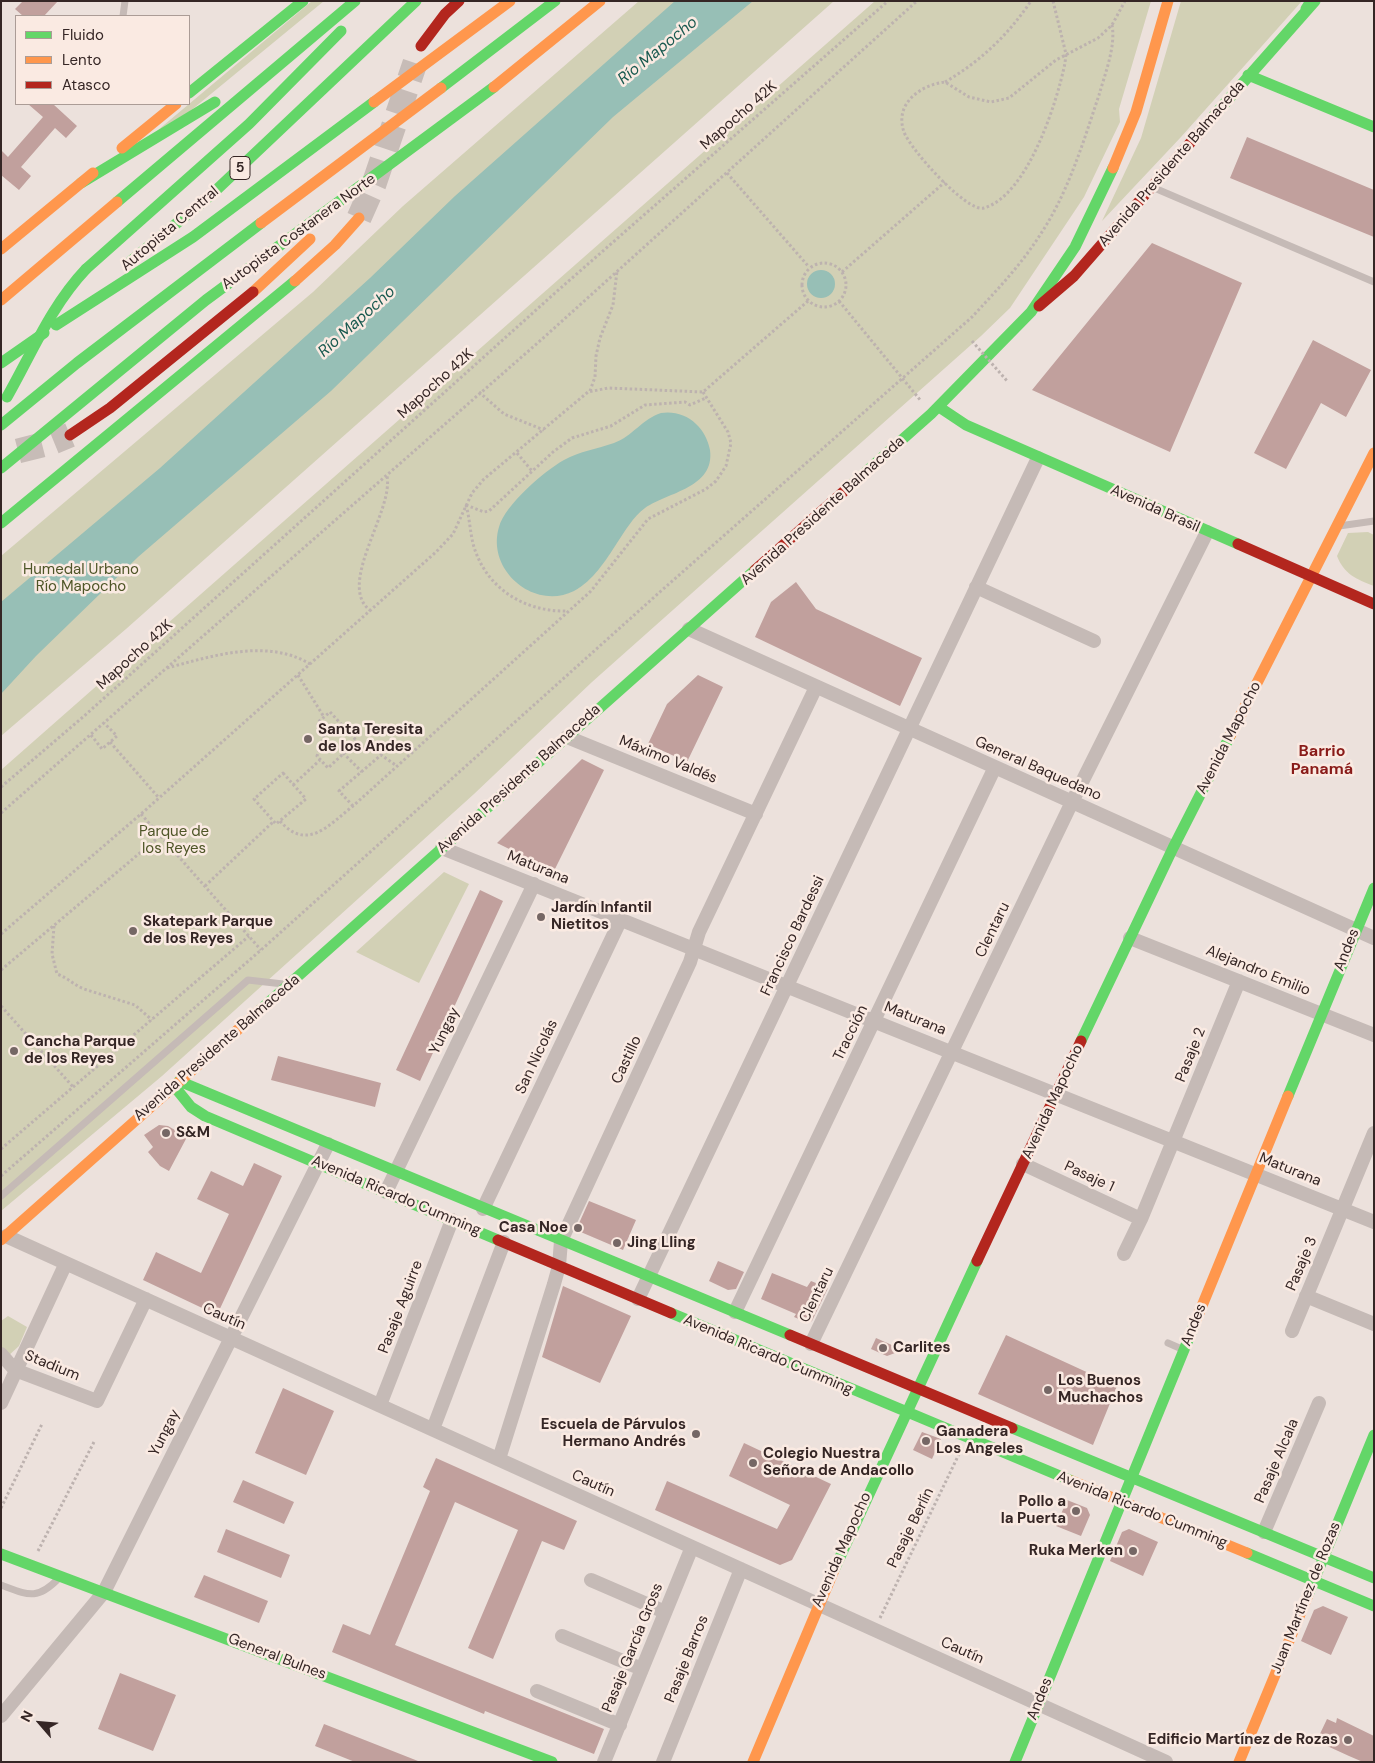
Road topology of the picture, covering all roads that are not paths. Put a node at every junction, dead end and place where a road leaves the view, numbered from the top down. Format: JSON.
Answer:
{"nodes":[{"id":1,"x":125,"y":1,"type":"edge"},
{"id":2,"x":302,"y":1,"type":"edge"},
{"id":3,"x":355,"y":1,"type":"edge"},
{"id":4,"x":368,"y":1,"type":"edge"},
{"id":5,"x":416,"y":1,"type":"edge"},
{"id":6,"x":444,"y":1,"type":"edge"},
{"id":7,"x":460,"y":1,"type":"edge"},
{"id":8,"x":510,"y":1,"type":"edge"},
{"id":9,"x":554,"y":1,"type":"edge"},
{"id":10,"x":600,"y":1,"type":"edge"},
{"id":11,"x":1168,"y":1,"type":"edge"},
{"id":12,"x":1311,"y":4,"type":"edge"},
{"id":13,"x":123,"y":15,"type":"edge"},
{"id":14,"x":309,"y":40,"type":"junction"},
{"id":15,"x":1248,"y":75,"type":"junction"},
{"id":16,"x":190,"y":92,"type":"edge"},
{"id":17,"x":175,"y":105,"type":"edge"},
{"id":18,"x":1374,"y":127,"type":"edge"},
{"id":19,"x":369,"y":181,"type":"junction"},
{"id":20,"x":81,"y":183,"type":"junction"},
{"id":21,"x":1152,"y":187,"type":"junction"},
{"id":22,"x":359,"y":218,"type":"tunnel mouth"},
{"id":23,"x":1,"y":249,"type":"edge"},
{"id":24,"x":1374,"y":282,"type":"edge"},
{"id":25,"x":1,"y":300,"type":"edge"},
{"id":26,"x":1031,"y":312,"type":"junction"},
{"id":27,"x":56,"y":324,"type":"junction"},
{"id":28,"x":1,"y":363,"type":"edge"},
{"id":29,"x":4,"y":401,"type":"edge"},
{"id":30,"x":935,"y":410,"type":"junction"},
{"id":31,"x":1,"y":425,"type":"edge"},
{"id":32,"x":70,"y":435,"type":"tunnel mouth"},
{"id":33,"x":1374,"y":453,"type":"edge"},
{"id":34,"x":1038,"y":458,"type":"junction"},
{"id":35,"x":1,"y":468,"type":"edge"},
{"id":36,"x":1374,"y":521,"type":"edge"},
{"id":37,"x":1,"y":523,"type":"edge"},
{"id":38,"x":1336,"y":526,"type":"junction"},
{"id":39,"x":1207,"y":532,"type":"junction"},
{"id":40,"x":1310,"y":577,"type":"junction"},
{"id":41,"x":976,"y":587,"type":"junction"},
{"id":42,"x":1374,"y":604,"type":"edge"},
{"id":43,"x":689,"y":629,"type":"junction"},
{"id":44,"x":1094,"y":641,"type":"dead end"},
{"id":45,"x":816,"y":687,"type":"junction"},
{"id":46,"x":909,"y":728,"type":"junction"},
{"id":47,"x":567,"y":737,"type":"junction"},
{"id":48,"x":995,"y":767,"type":"junction"},
{"id":49,"x":1072,"y":802,"type":"junction"},
{"id":50,"x":756,"y":814,"type":"junction"},
{"id":51,"x":442,"y":848,"type":"junction"},
{"id":52,"x":1173,"y":848,"type":"junction"},
{"id":53,"x":534,"y":884,"type":"junction"},
{"id":54,"x":1374,"y":888,"type":"edge"},
{"id":55,"x":621,"y":919,"type":"junction"},
{"id":56,"x":1355,"y":930,"type":"junction"},
{"id":57,"x":1130,"y":938,"type":"junction"},
{"id":58,"x":1374,"y":938,"type":"edge"},
{"id":59,"x":695,"y":948,"type":"junction"},
{"id":60,"x":1239,"y":981,"type":"junction"},
{"id":61,"x":288,"y":985,"type":"junction"},
{"id":62,"x":787,"y":985,"type":"junction"},
{"id":63,"x":1322,"y":1014,"type":"junction"},
{"id":64,"x":876,"y":1020,"type":"junction"},
{"id":65,"x":1374,"y":1035,"type":"edge"},
{"id":66,"x":953,"y":1051,"type":"junction"},
{"id":67,"x":176,"y":1084,"type":"junction"},
{"id":68,"x":1057,"y":1093,"type":"junction"},
{"id":69,"x":1374,"y":1134,"type":"edge"},
{"id":70,"x":1174,"y":1140,"type":"junction"},
{"id":71,"x":328,"y":1144,"type":"junction"},
{"id":72,"x":318,"y":1163,"type":"junction"},
{"id":73,"x":1023,"y":1164,"type":"junction"},
{"id":74,"x":396,"y":1173,"type":"junction"},
{"id":75,"x":1256,"y":1174,"type":"junction"},
{"id":76,"x":386,"y":1192,"type":"junction"},
{"id":77,"x":1,"y":1196,"type":"edge"},
{"id":78,"x":484,"y":1209,"type":"junction"},
{"id":79,"x":1342,"y":1209,"type":"junction"},
{"id":80,"x":1141,"y":1219,"type":"junction"},
{"id":81,"x":452,"y":1220,"type":"junction"},
{"id":82,"x":1374,"y":1222,"type":"edge"},
{"id":83,"x":4,"y":1238,"type":"edge"},
{"id":84,"x":562,"y":1241,"type":"junction"},
{"id":85,"x":504,"y":1242,"type":"junction"},
{"id":86,"x":1124,"y":1254,"type":"dead end"},
{"id":87,"x":66,"y":1263,"type":"junction"},
{"id":88,"x":559,"y":1266,"type":"junction"},
{"id":89,"x":648,"y":1276,"type":"junction"},
{"id":90,"x":1306,"y":1296,"type":"junction"},
{"id":91,"x":146,"y":1299,"type":"junction"},
{"id":92,"x":638,"y":1299,"type":"junction"},
{"id":93,"x":735,"y":1312,"type":"junction"},
{"id":94,"x":1374,"y":1324,"type":"edge"},
{"id":95,"x":1292,"y":1331,"type":"dead end"},
{"id":96,"x":231,"y":1338,"type":"junction"},
{"id":97,"x":1168,"y":1343,"type":"dead end"},
{"id":98,"x":811,"y":1344,"type":"junction"},
{"id":99,"x":1184,"y":1350,"type":"junction"},
{"id":100,"x":1,"y":1354,"type":"edge"},
{"id":101,"x":15,"y":1370,"type":"junction"},
{"id":102,"x":916,"y":1388,"type":"junction"},
{"id":103,"x":1319,"y":1402,"type":"dead end"},
{"id":104,"x":1,"y":1403,"type":"edge"},
{"id":105,"x":380,"y":1405,"type":"junction"},
{"id":106,"x":904,"y":1412,"type":"junction"},
{"id":107,"x":433,"y":1430,"type":"junction"},
{"id":108,"x":1374,"y":1435,"type":"edge"},
{"id":109,"x":499,"y":1459,"type":"junction"},
{"id":110,"x":1132,"y":1478,"type":"junction"},
{"id":111,"x":1123,"y":1501,"type":"junction"},
{"id":112,"x":1264,"y":1532,"type":"junction"},
{"id":113,"x":692,"y":1547,"type":"junction"},
{"id":114,"x":1,"y":1554,"type":"edge"},
{"id":115,"x":1323,"y":1557,"type":"junction"},
{"id":116,"x":741,"y":1569,"type":"junction"},
{"id":117,"x":61,"y":1576,"type":"junction"},
{"id":118,"x":1374,"y":1578,"type":"edge"},
{"id":119,"x":591,"y":1580,"type":"dead end"},
{"id":120,"x":1313,"y":1580,"type":"junction"},
{"id":121,"x":1,"y":1585,"type":"edge"},
{"id":122,"x":104,"y":1592,"type":"junction"},
{"id":123,"x":818,"y":1604,"type":"junction"},
{"id":124,"x":1374,"y":1606,"type":"edge"},
{"id":125,"x":665,"y":1612,"type":"junction"},
{"id":126,"x":562,"y":1636,"type":"dead end"},
{"id":127,"x":642,"y":1669,"type":"junction"},
{"id":128,"x":537,"y":1691,"type":"dead end"},
{"id":129,"x":1038,"y":1704,"type":"junction"},
{"id":130,"x":1,"y":1716,"type":"edge"},
{"id":131,"x":620,"y":1725,"type":"junction"},
{"id":132,"x":552,"y":1762,"type":"edge"},
{"id":133,"x":604,"y":1762,"type":"edge"},
{"id":134,"x":663,"y":1762,"type":"edge"},
{"id":135,"x":753,"y":1762,"type":"edge"},
{"id":136,"x":1015,"y":1762,"type":"edge"},
{"id":137,"x":1166,"y":1762,"type":"edge"},
{"id":138,"x":1239,"y":1762,"type":"edge"}],
"edges":[{"from":1,"to":13,"type":"lane"},
{"from":2,"to":16,"type":"main road"},
{"from":3,"to":14,"type":"main road"},
{"from":4,"to":29,"type":"main road","bridge":true},
{"from":5,"to":27,"type":"main road","name":"Autopista Central","number":"5"},
{"from":6,"to":7,"type":"main road"},
{"from":8,"to":27,"type":"main road"},
{"from":9,"to":31,"type":"main road","name":"Autopista Costanera Norte"},
{"from":10,"to":19,"type":"main road","name":"Autopista Costanera Norte"},
{"from":11,"to":26,"type":"main road","name":"Avenida Presidente Balmaceda"},
{"from":12,"to":15,"type":"main road","name":"Avenida Presidente Balmaceda"},
{"from":14,"to":20,"type":"main road"},
{"from":14,"to":25,"type":"main road"},
{"from":15,"to":18,"type":"main road"},
{"from":15,"to":21,"type":"main road","name":"Avenida Presidente Balmaceda"},
{"from":17,"to":20,"type":"main road"},
{"from":19,"to":32,"type":"main road"},
{"from":19,"to":35,"type":"main road","name":"Autopista Costanera Norte"},
{"from":20,"to":23,"type":"main road"},
{"from":21,"to":24,"type":"lane"},
{"from":21,"to":26,"type":"main road","name":"Avenida Presidente Balmaceda"},
{"from":22,"to":37,"type":"main road"},
{"from":26,"to":30,"type":"main road","name":"Avenida Presidente Balmaceda"},
{"from":27,"to":28,"type":"main road","name":"Autopista Central","number":"5"},
{"from":30,"to":34,"type":"main road","name":"Avenida Brasil"},
{"from":30,"to":43,"type":"main road","name":"Avenida Presidente Balmaceda"},
{"from":33,"to":38,"type":"main road","name":"Avenida Mapocho"},
{"from":34,"to":39,"type":"main road","name":"Avenida Brasil"},
{"from":34,"to":41,"type":"street","name":"Francisco Bardessi"},
{"from":36,"to":38,"type":"lane"},
{"from":38,"to":40,"type":"main road","name":"Avenida Mapocho"},
{"from":39,"to":40,"type":"main road","name":"Avenida Brasil"},
{"from":39,"to":49,"type":"street","name":"Clentaru"},
{"from":40,"to":42,"type":"main road","name":"Avenida Brasil"},
{"from":40,"to":52,"type":"main road","name":"Avenida Mapocho"},
{"from":41,"to":44,"type":"street"},
{"from":41,"to":46,"type":"street","name":"Francisco Bardessi"},
{"from":43,"to":45,"type":"street","name":"General Baquedano"},
{"from":43,"to":47,"type":"main road","name":"Avenida Presidente Balmaceda"},
{"from":45,"to":46,"type":"street","name":"General Baquedano"},
{"from":45,"to":50,"type":"street","name":"Castillo"},
{"from":46,"to":48,"type":"street","name":"General Baquedano"},
{"from":46,"to":62,"type":"street","name":"Francisco Bardessi"},
{"from":47,"to":50,"type":"street","name":"Máximo Valdés"},
{"from":47,"to":51,"type":"main road","name":"Avenida Presidente Balmaceda"},
{"from":48,"to":49,"type":"street","name":"General Baquedano"},
{"from":48,"to":64,"type":"street","name":"Tracción"},
{"from":49,"to":52,"type":"street","name":"General Baquedano"},
{"from":49,"to":66,"type":"street","name":"Clentaru"},
{"from":50,"to":59,"type":"street","name":"Castillo"},
{"from":51,"to":53,"type":"street","name":"Maturana"},
{"from":51,"to":61,"type":"main road","name":"Avenida Presidente Balmaceda"},
{"from":52,"to":56,"type":"street","name":"General Baquedano"},
{"from":52,"to":57,"type":"main road","name":"Avenida Mapocho"},
{"from":53,"to":55,"type":"street","name":"Maturana"},
{"from":53,"to":74,"type":"street","name":"Yungay"},
{"from":54,"to":56,"type":"main road","name":"Andes"},
{"from":55,"to":59,"type":"street","name":"Maturana"},
{"from":55,"to":78,"type":"street","name":"San Nicolás"},
{"from":56,"to":58,"type":"street","name":"General Baquedano"},
{"from":56,"to":63,"type":"main road","name":"Andes"},
{"from":57,"to":60,"type":"street","name":"Alejandro Emilio"},
{"from":57,"to":68,"type":"main road","name":"Avenida Mapocho"},
{"from":59,"to":62,"type":"street","name":"Maturana"},
{"from":59,"to":84,"type":"street","name":"Castillo"},
{"from":60,"to":63,"type":"street","name":"Alejandro Emilio"},
{"from":60,"to":70,"type":"street","name":"Pasaje 2"},
{"from":61,"to":67,"type":"main road","name":"Avenida Presidente Balmaceda"},
{"from":61,"to":77,"type":"lane"},
{"from":62,"to":64,"type":"street","name":"Maturana"},
{"from":62,"to":89,"type":"street","name":"Francisco Bardessi"},
{"from":63,"to":65,"type":"street","name":"Alejandro Emilio"},
{"from":63,"to":75,"type":"main road","name":"Andes"},
{"from":64,"to":66,"type":"street","name":"Maturana"},
{"from":64,"to":93,"type":"street","name":"Tracción"},
{"from":66,"to":68,"type":"street","name":"Maturana"},
{"from":66,"to":98,"type":"street","name":"Clentaru"},
{"from":67,"to":71,"type":"main road","name":"Avenida Ricardo Cumming"},
{"from":67,"to":72,"type":"main road","name":"Avenida Ricardo Cumming"},
{"from":67,"to":83,"type":"main road","name":"Avenida Presidente Balmaceda"},
{"from":68,"to":70,"type":"street","name":"Maturana"},
{"from":68,"to":73,"type":"main road","name":"Avenida Mapocho"},
{"from":69,"to":79,"type":"street","name":"Pasaje 3"},
{"from":70,"to":75,"type":"street","name":"Maturana"},
{"from":70,"to":80,"type":"street"},
{"from":71,"to":72,"type":"street","name":"Yungay"},
{"from":71,"to":74,"type":"main road","name":"Avenida Ricardo Cumming"},
{"from":72,"to":76,"type":"main road","name":"Avenida Ricardo Cumming"},
{"from":72,"to":96,"type":"street","name":"Yungay"},
{"from":73,"to":80,"type":"street","name":"Pasaje 1"},
{"from":73,"to":102,"type":"main road","name":"Avenida Mapocho"},
{"from":74,"to":76,"type":"street","name":"Yungay"},
{"from":74,"to":78,"type":"main road","name":"Avenida Ricardo Cumming"},
{"from":75,"to":79,"type":"street","name":"Maturana"},
{"from":75,"to":99,"type":"main road","name":"Andes"},
{"from":76,"to":81,"type":"main road","name":"Avenida Ricardo Cumming"},
{"from":78,"to":84,"type":"main road","name":"Avenida Ricardo Cumming"},
{"from":79,"to":82,"type":"street","name":"Maturana"},
{"from":79,"to":90,"type":"street","name":"Pasaje 3"},
{"from":80,"to":86,"type":"street"},
{"from":81,"to":85,"type":"main road","name":"Avenida Ricardo Cumming"},
{"from":81,"to":105,"type":"street","name":"Pasaje Aguirre"},
{"from":83,"to":87,"type":"street","name":"Cautín"},
{"from":84,"to":88,"type":"street","name":"Castillo"},
{"from":84,"to":89,"type":"main road","name":"Avenida Ricardo Cumming"},
{"from":85,"to":88,"type":"main road","name":"Avenida Ricardo Cumming"},
{"from":85,"to":107,"type":"street"},
{"from":87,"to":91,"type":"street","name":"Cautín"},
{"from":87,"to":101,"type":"street"},
{"from":88,"to":92,"type":"main road","name":"Avenida Ricardo Cumming"},
{"from":88,"to":109,"type":"street","name":"Castillo"},
{"from":89,"to":92,"type":"street","name":"Francisco Bardessi"},
{"from":89,"to":93,"type":"main road","name":"Avenida Ricardo Cumming"},
{"from":90,"to":94,"type":"street"},
{"from":90,"to":95,"type":"street","name":"Pasaje 3"},
{"from":91,"to":96,"type":"street","name":"Cautín"},
{"from":91,"to":101,"type":"street","name":"Stadium"},
{"from":92,"to":106,"type":"main road","name":"Avenida Ricardo Cumming"},
{"from":93,"to":98,"type":"main road","name":"Avenida Ricardo Cumming"},
{"from":96,"to":105,"type":"street","name":"Cautín"},
{"from":96,"to":122,"type":"street","name":"Yungay"},
{"from":97,"to":99,"type":"lane"},
{"from":98,"to":102,"type":"main road","name":"Avenida Ricardo Cumming"},
{"from":99,"to":110,"type":"main road","name":"Andes"},
{"from":100,"to":101,"type":"street","name":"Stadium"},
{"from":101,"to":104,"type":"street"},
{"from":102,"to":106,"type":"main road","name":"Avenida Mapocho"},
{"from":102,"to":110,"type":"main road","name":"Avenida Ricardo Cumming"},
{"from":103,"to":112,"type":"street","name":"Pasaje Alcala"},
{"from":105,"to":107,"type":"street","name":"Cautín"},
{"from":106,"to":111,"type":"main road","name":"Avenida Ricardo Cumming"},
{"from":106,"to":123,"type":"main road","name":"Avenida Mapocho"},
{"from":107,"to":109,"type":"street","name":"Cautín"},
{"from":108,"to":115,"type":"main road","name":"Juan Martínez de Rozas"},
{"from":109,"to":113,"type":"street","name":"Cautín"},
{"from":110,"to":111,"type":"main road","name":"Andes"},
{"from":110,"to":112,"type":"main road","name":"Avenida Ricardo Cumming"},
{"from":111,"to":120,"type":"main road","name":"Avenida Ricardo Cumming"},
{"from":111,"to":129,"type":"main road","name":"Andes"},
{"from":112,"to":115,"type":"main road","name":"Avenida Ricardo Cumming"},
{"from":113,"to":116,"type":"street","name":"Cautín"},
{"from":113,"to":125,"type":"street","name":"Pasaje García Gross"},
{"from":114,"to":117,"type":"main road","name":"General Bulnes"},
{"from":115,"to":118,"type":"main road","name":"Avenida Ricardo Cumming"},
{"from":115,"to":120,"type":"main road","name":"Juan Martínez de Rozas"},
{"from":116,"to":123,"type":"street","name":"Cautín"},
{"from":116,"to":134,"type":"street","name":"Pasaje Barros"},
{"from":117,"to":121,"type":"lane"},
{"from":117,"to":122,"type":"main road","name":"General Bulnes"},
{"from":119,"to":125,"type":"street"},
{"from":120,"to":124,"type":"main road","name":"Avenida Ricardo Cumming"},
{"from":120,"to":138,"type":"main road","name":"Juan Martínez de Rozas"},
{"from":122,"to":130,"type":"street","name":"Yungay"},
{"from":122,"to":132,"type":"main road","name":"General Bulnes"},
{"from":123,"to":129,"type":"street","name":"Cautín"},
{"from":123,"to":135,"type":"main road","name":"Avenida Mapocho"},
{"from":125,"to":127,"type":"street","name":"Pasaje García Gross"},
{"from":126,"to":127,"type":"street"},
{"from":127,"to":131,"type":"street","name":"Pasaje García Gross"},
{"from":128,"to":131,"type":"street"},
{"from":129,"to":136,"type":"main road","name":"Andes"},
{"from":129,"to":137,"type":"street","name":"Cautín"},
{"from":131,"to":133,"type":"street","name":"Pasaje García Gross"}]}
